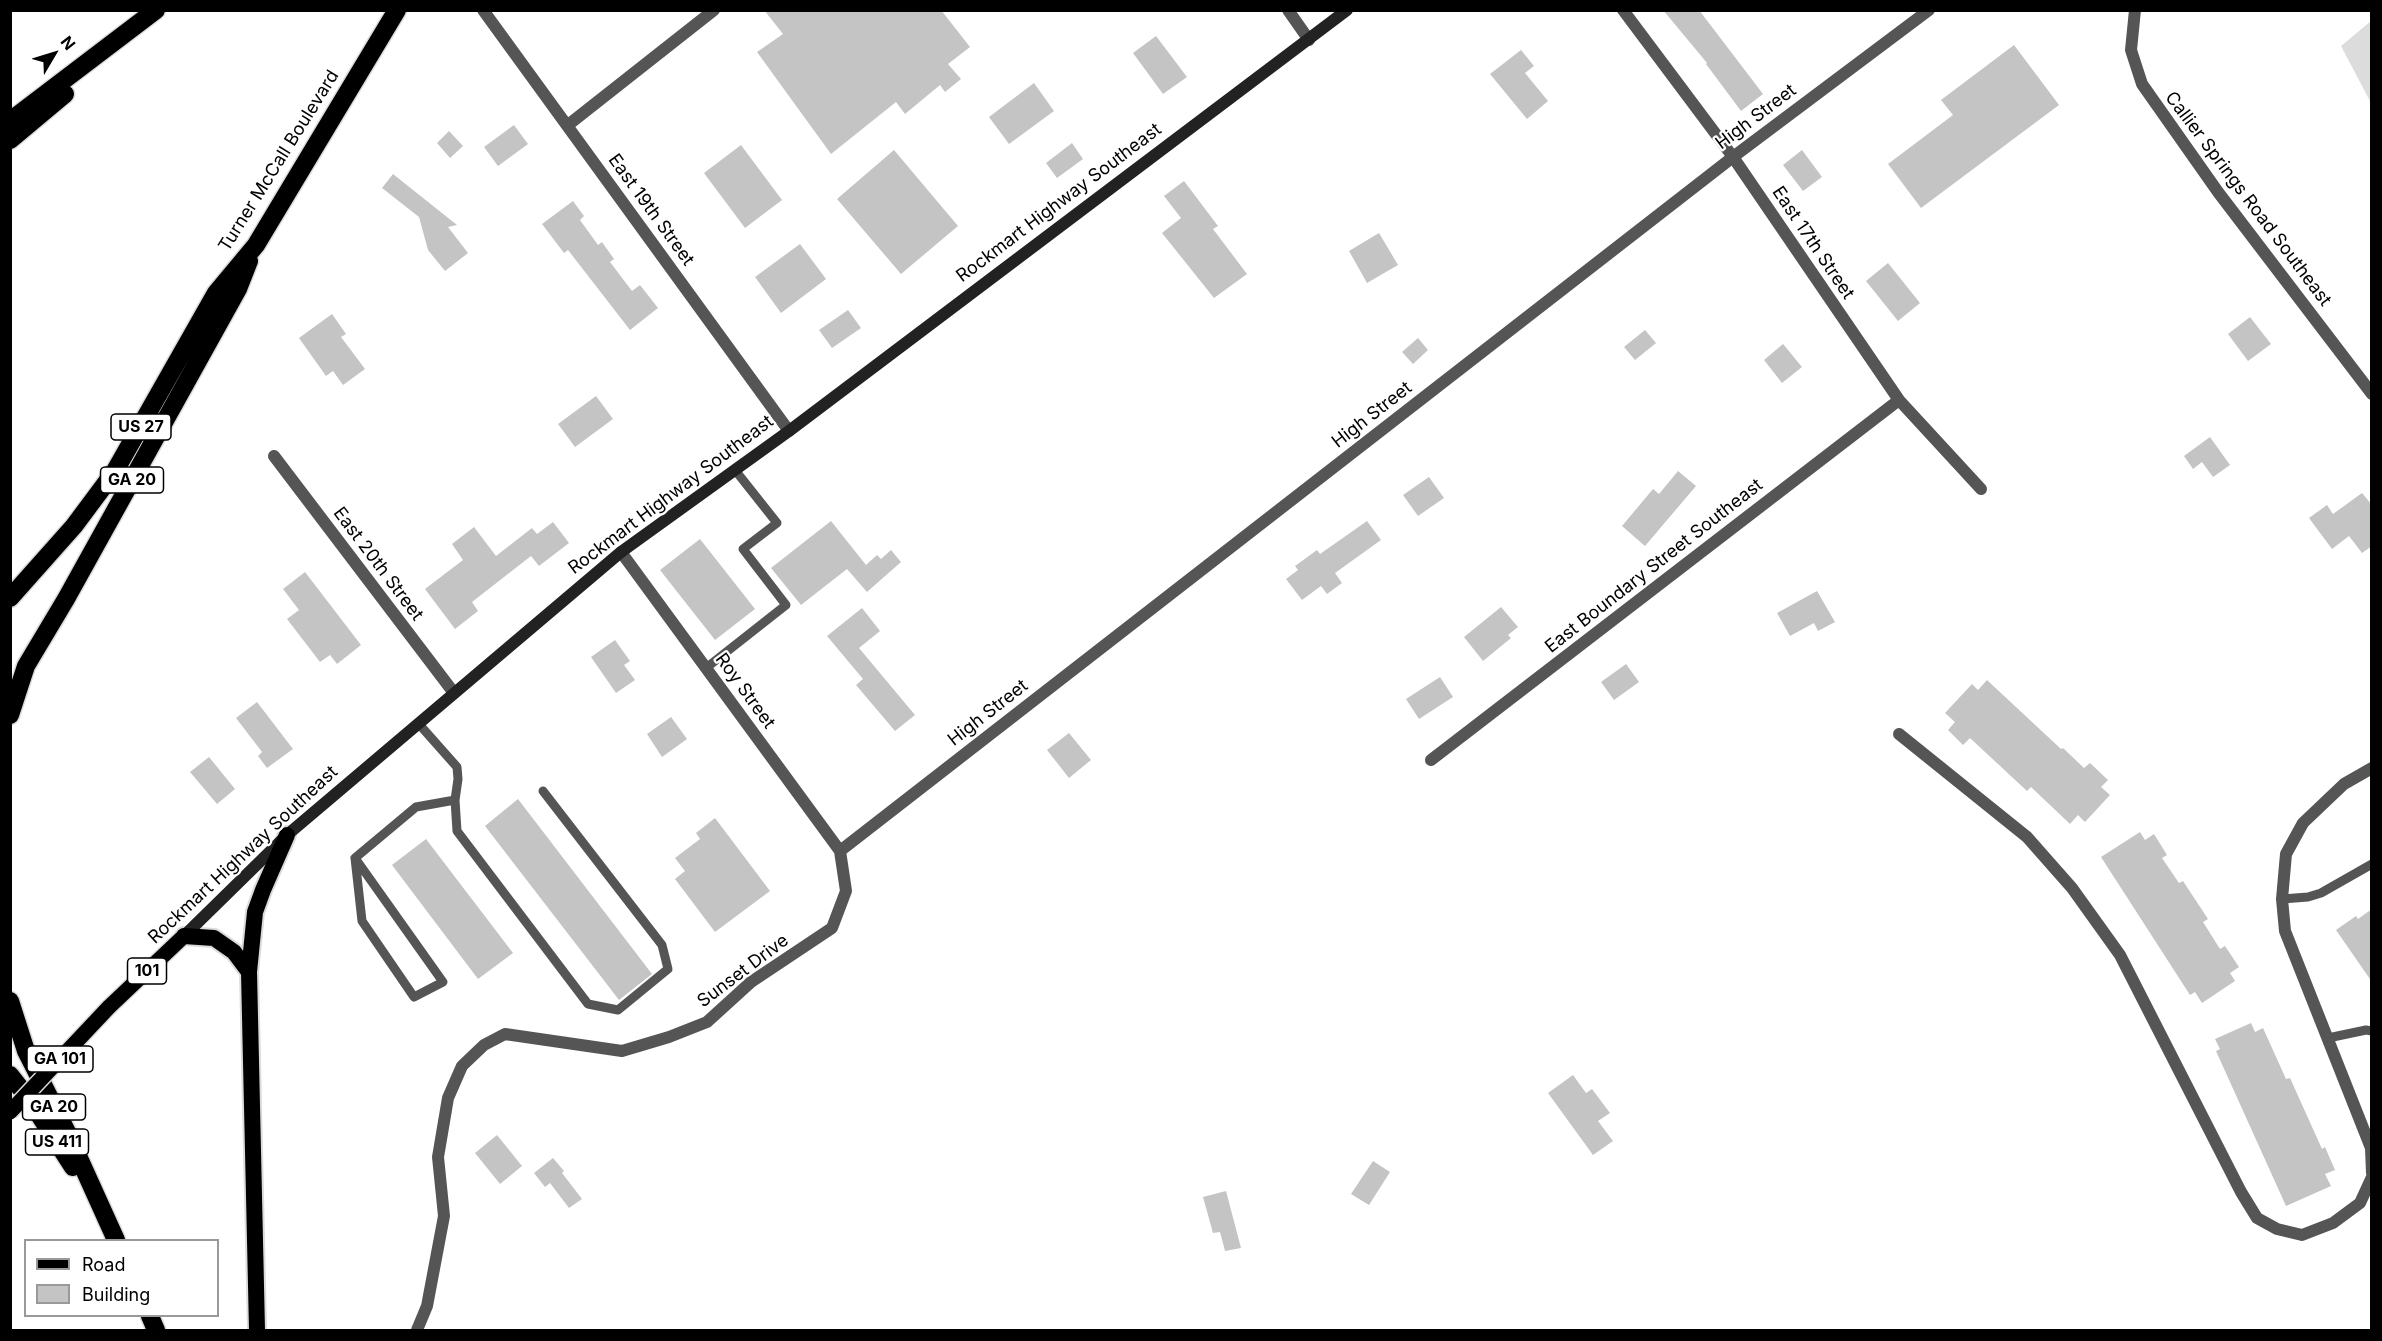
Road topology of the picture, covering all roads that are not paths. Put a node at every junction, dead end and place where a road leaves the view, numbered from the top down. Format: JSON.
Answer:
{"nodes":[{"id":1,"x":397,"y":10,"type":"edge"},
{"id":2,"x":483,"y":10,"type":"edge"},
{"id":3,"x":714,"y":10,"type":"edge"},
{"id":4,"x":1288,"y":10,"type":"edge"},
{"id":5,"x":1347,"y":10,"type":"edge"},
{"id":6,"x":1623,"y":10,"type":"edge"},
{"id":7,"x":1929,"y":10,"type":"edge"},
{"id":8,"x":2135,"y":10,"type":"edge"},
{"id":9,"x":150,"y":16,"type":"edge"},
{"id":10,"x":1309,"y":40,"type":"junction"},
{"id":11,"x":10,"y":121,"type":"edge"},
{"id":12,"x":568,"y":125,"type":"junction"},
{"id":13,"x":10,"y":140,"type":"edge"},
{"id":14,"x":1733,"y":157,"type":"junction"},
{"id":15,"x":256,"y":245,"type":"junction"},
{"id":16,"x":2372,"y":394,"type":"edge"},
{"id":17,"x":1899,"y":400,"type":"junction"},
{"id":18,"x":789,"y":430,"type":"junction"},
{"id":19,"x":274,"y":456,"type":"dead end"},
{"id":20,"x":735,"y":470,"type":"junction"},
{"id":21,"x":1981,"y":489,"type":"dead end"},
{"id":22,"x":621,"y":552,"type":"junction"},
{"id":23,"x":10,"y":598,"type":"edge"},
{"id":24,"x":706,"y":668,"type":"junction"},
{"id":25,"x":454,"y":693,"type":"junction"},
{"id":26,"x":10,"y":715,"type":"edge"},
{"id":27,"x":418,"y":723,"type":"junction"},
{"id":28,"x":1899,"y":734,"type":"dead end"},
{"id":29,"x":1431,"y":760,"type":"dead end"},
{"id":30,"x":2372,"y":768,"type":"edge"},
{"id":31,"x":543,"y":791,"type":"dead end"},
{"id":32,"x":455,"y":800,"type":"junction"},
{"id":33,"x":287,"y":836,"type":"junction"},
{"id":34,"x":840,"y":851,"type":"junction"},
{"id":35,"x":355,"y":858,"type":"junction"},
{"id":36,"x":2372,"y":864,"type":"edge"},
{"id":37,"x":2282,"y":899,"type":"junction"},
{"id":38,"x":184,"y":936,"type":"junction"},
{"id":39,"x":249,"y":972,"type":"junction"},
{"id":40,"x":10,"y":1001,"type":"edge"},
{"id":41,"x":109,"y":1007,"type":"joint"},
{"id":42,"x":2372,"y":1031,"type":"edge"},
{"id":43,"x":2328,"y":1038,"type":"junction"},
{"id":44,"x":10,"y":1075,"type":"edge"},
{"id":45,"x":10,"y":1112,"type":"edge"},
{"id":46,"x":2372,"y":1175,"type":"edge"},
{"id":47,"x":101,"y":1211,"type":"junction"},
{"id":48,"x":115,"y":1239,"type":"edge"},
{"id":49,"x":257,"y":1330,"type":"edge"},
{"id":50,"x":417,"y":1330,"type":"edge"}],
"edges":[{"from":1,"to":15,"type":"highway","name":"Turner McCall Boulevard","number":"US 27"},
{"from":2,"to":12,"type":"street","name":"East 19th Street"},
{"from":3,"to":12,"type":"street"},
{"from":4,"to":10,"type":"street"},
{"from":5,"to":10,"type":"main road","name":"Rockmart Highway Southeast"},
{"from":6,"to":14,"type":"street","name":"East 17th Street"},
{"from":7,"to":14,"type":"street","name":"High Street"},
{"from":8,"to":16,"type":"street","name":"Callier Springs Road Southeast"},
{"from":9,"to":11,"type":"highway"},
{"from":9,"to":13,"type":"highway"},
{"from":10,"to":18,"type":"main road","name":"Rockmart Highway Southeast"},
{"from":12,"to":18,"type":"street","name":"East 19th Street"},
{"from":14,"to":17,"type":"street","name":"East 17th Street"},
{"from":14,"to":34,"type":"street","name":"High Street"},
{"from":15,"to":23,"type":"highway","name":"Turner McCall Boulevard","number":"US 27"},
{"from":15,"to":26,"type":"highway","number":"GA 20"},
{"from":17,"to":21,"type":"street","name":"East 17th Street"},
{"from":17,"to":29,"type":"street","name":"East Boundary Street Southeast"},
{"from":18,"to":20,"type":"main road","name":"Rockmart Highway Southeast"},
{"from":19,"to":25,"type":"street","name":"East 20th Street"},
{"from":20,"to":22,"type":"main road","name":"Rockmart Highway Southeast"},
{"from":20,"to":24,"type":"lane"},
{"from":22,"to":24,"type":"street","name":"Roy Street"},
{"from":22,"to":25,"type":"main road","name":"Rockmart Highway Southeast"},
{"from":24,"to":34,"type":"street","name":"Roy Street"},
{"from":25,"to":27,"type":"main road","name":"Rockmart Highway Southeast","number":"101"},
{"from":27,"to":32,"type":"lane"},
{"from":27,"to":33,"type":"main road","name":"Rockmart Highway Southeast","number":"101"},
{"from":28,"to":46,"type":"street"},
{"from":30,"to":37,"type":"street"},
{"from":31,"to":32,"type":"lane"},
{"from":32,"to":35,"type":"lane"},
{"from":33,"to":38,"type":"main road","name":"Rockmart Highway Southeast","number":"101"},
{"from":33,"to":39,"type":"highway"},
{"from":34,"to":50,"type":"street","name":"Sunset Drive"},
{"from":35,"to":35,"type":"lane"},
{"from":36,"to":37,"type":"lane"},
{"from":37,"to":43,"type":"street"},
{"from":38,"to":39,"type":"highway"},
{"from":38,"to":41,"type":"main road","name":"Rockmart Highway Southeast","number":"101"},
{"from":39,"to":49,"type":"highway"},
{"from":40,"to":47,"type":"highway","number":"GA 20"},
{"from":41,"to":45,"type":"main road","name":"Rockmart Highway Southeast","number":"GA 101","bridge":true},
{"from":42,"to":43,"type":"lane"},
{"from":43,"to":46,"type":"street"},
{"from":44,"to":47,"type":"highway","number":"US 411"},
{"from":47,"to":48,"type":"highway","number":"US 411"}]}
